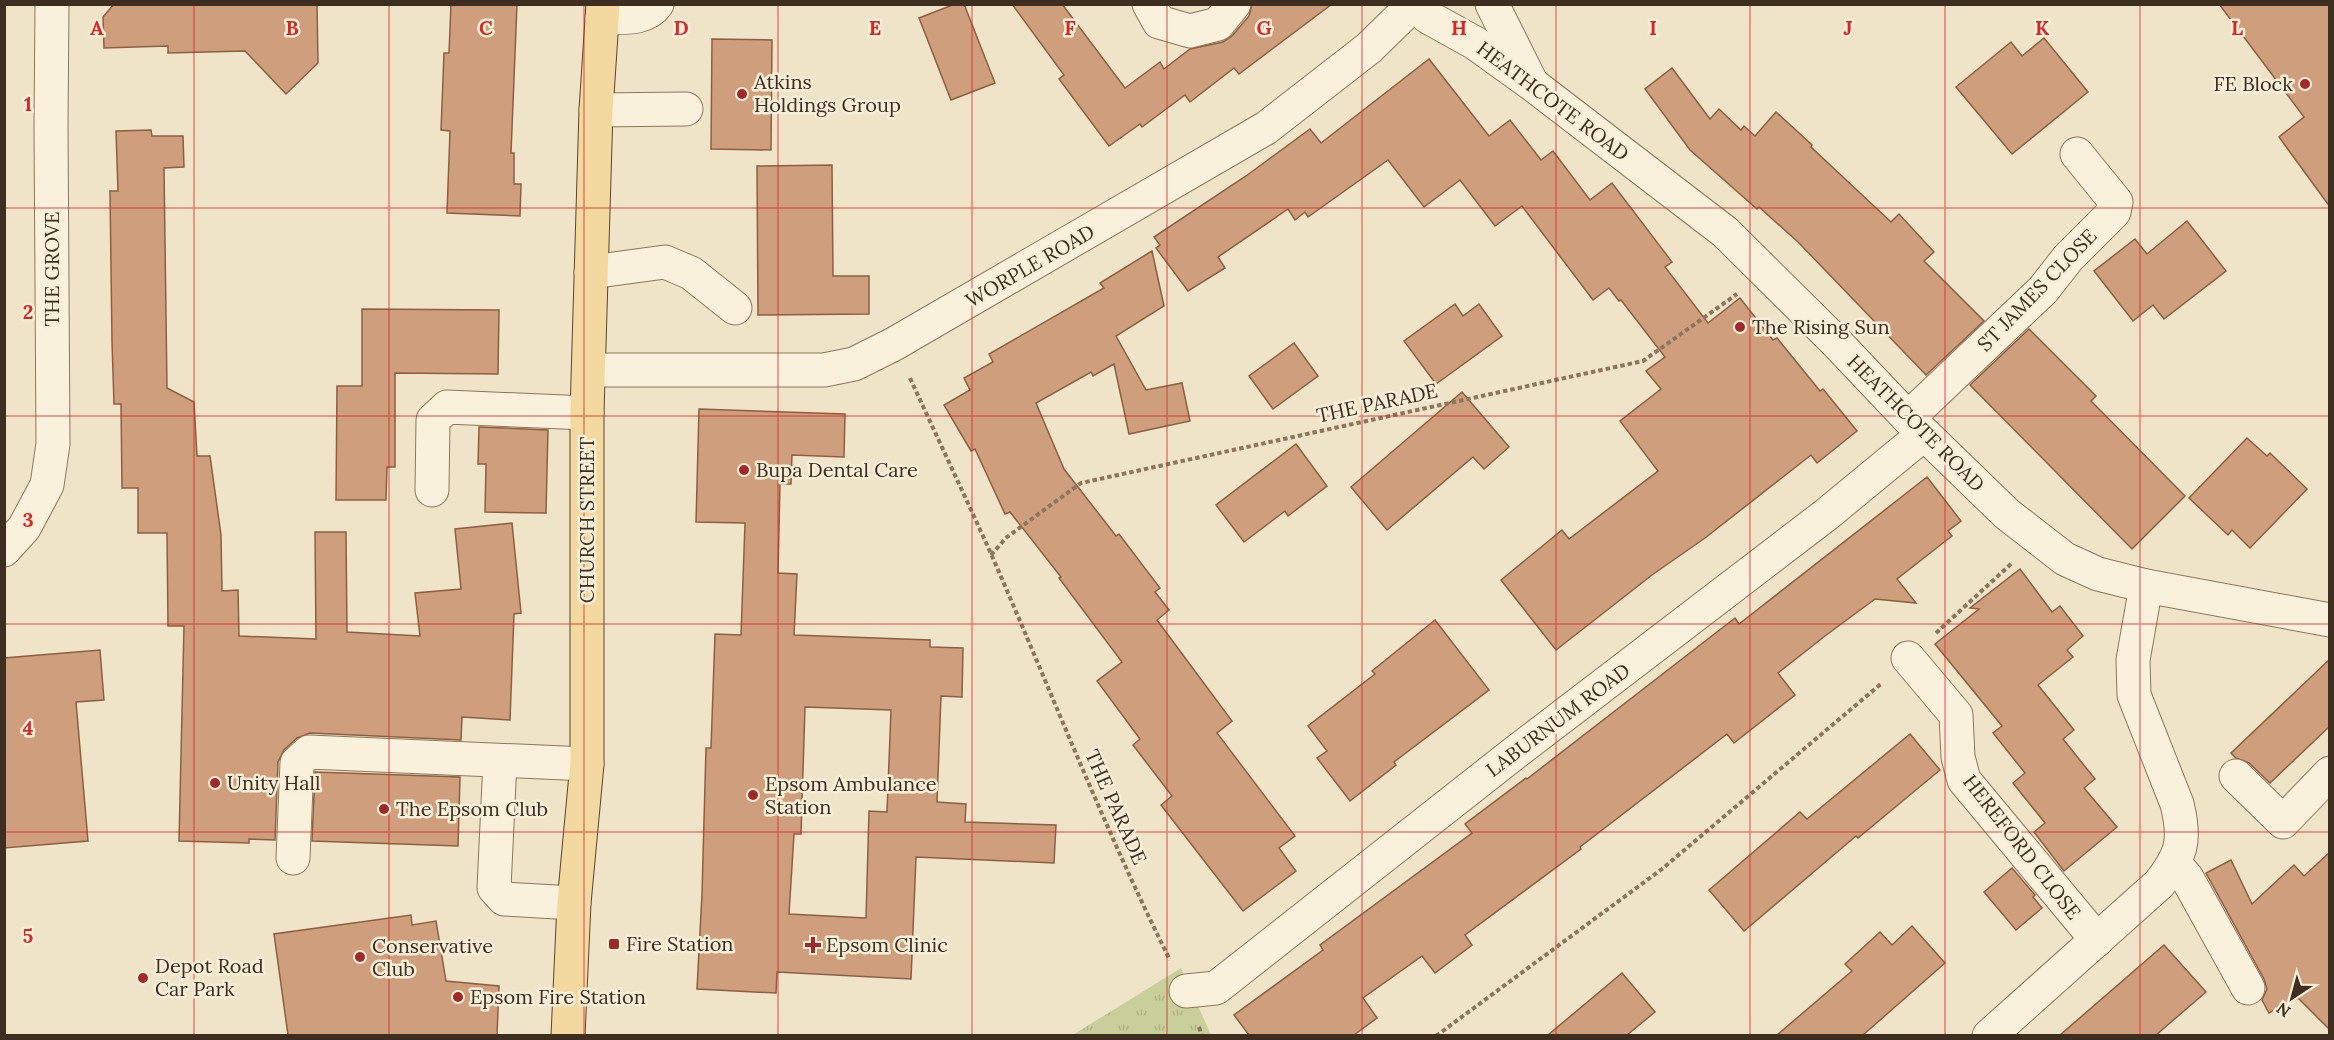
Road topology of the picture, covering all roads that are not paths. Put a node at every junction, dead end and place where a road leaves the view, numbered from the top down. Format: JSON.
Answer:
{"nodes":[{"id":1,"x":52,"y":4,"type":"edge"},
{"id":2,"x":657,"y":4,"type":"edge"},
{"id":3,"x":1149,"y":4,"type":"edge"},
{"id":4,"x":1234,"y":4,"type":"edge"},
{"id":5,"x":1415,"y":4,"type":"edge"},
{"id":6,"x":1492,"y":4,"type":"edge"},
{"id":7,"x":603,"y":11,"type":"edge"},
{"id":8,"x":1532,"y":84,"type":"junction"},
{"id":9,"x":686,"y":108,"type":"dead end"},
{"id":10,"x":596,"y":110,"type":"junction"},
{"id":11,"x":2077,"y":154,"type":"dead end"},
{"id":12,"x":591,"y":272,"type":"junction"},
{"id":13,"x":735,"y":308,"type":"dead end"},
{"id":14,"x":589,"y":370,"type":"junction"},
{"id":15,"x":587,"y":413,"type":"junction"},
{"id":16,"x":1916,"y":426,"type":"junction"},
{"id":17,"x":432,"y":490,"type":"dead end"},
{"id":18,"x":14,"y":539,"type":"edge"},
{"id":19,"x":2146,"y":586,"type":"junction"},
{"id":20,"x":2330,"y":620,"type":"edge"},
{"id":21,"x":1908,"y":658,"type":"road end"},
{"id":22,"x":500,"y":761,"type":"junction"},
{"id":23,"x":587,"y":764,"type":"junction"},
{"id":24,"x":2330,"y":773,"type":"edge"},
{"id":25,"x":2236,"y":776,"type":"dead end"},
{"id":26,"x":293,"y":858,"type":"dead end"},
{"id":27,"x":2175,"y":864,"type":"junction"},
{"id":28,"x":574,"y":903,"type":"junction"},
{"id":29,"x":2097,"y":940,"type":"junction"},
{"id":30,"x":2248,"y":988,"type":"dead end"},
{"id":31,"x":1186,"y":991,"type":"road end"},
{"id":32,"x":568,"y":1035,"type":"edge"},
{"id":33,"x":1989,"y":1035,"type":"edge"}],
"edges":[{"from":1,"to":18,"type":"street","name":"THE GROVE"},
{"from":2,"to":7,"type":"street"},
{"from":3,"to":4,"type":"street"},
{"from":5,"to":8,"type":"street","name":"HEATHCOTE ROAD"},
{"from":5,"to":14,"type":"street","name":"WORPLE ROAD"},
{"from":6,"to":8,"type":"street"},
{"from":7,"to":10,"type":"main road","name":"CHURCH STREET"},
{"from":8,"to":16,"type":"street","name":"HEATHCOTE ROAD"},
{"from":9,"to":10,"type":"street"},
{"from":10,"to":12,"type":"main road","name":"CHURCH STREET"},
{"from":11,"to":16,"type":"street","name":"ST JAMES CLOSE"},
{"from":12,"to":13,"type":"street"},
{"from":12,"to":14,"type":"main road","name":"CHURCH STREET"},
{"from":14,"to":15,"type":"main road","name":"CHURCH STREET"},
{"from":15,"to":17,"type":"street"},
{"from":15,"to":23,"type":"main road","name":"CHURCH STREET"},
{"from":16,"to":19,"type":"street","name":"HEATHCOTE ROAD"},
{"from":16,"to":31,"type":"street","name":"LABURNUM ROAD"},
{"from":19,"to":20,"type":"street","name":"HEATHCOTE ROAD"},
{"from":19,"to":27,"type":"street"},
{"from":21,"to":29,"type":"street","name":"HEREFORD CLOSE"},
{"from":22,"to":23,"type":"street"},
{"from":22,"to":26,"type":"street"},
{"from":22,"to":28,"type":"street"},
{"from":23,"to":28,"type":"main road","name":"CHURCH STREET"},
{"from":24,"to":25,"type":"street"},
{"from":27,"to":29,"type":"street"},
{"from":27,"to":30,"type":"street"},
{"from":28,"to":32,"type":"main road","name":"CHURCH STREET"},
{"from":29,"to":33,"type":"street"}]}
